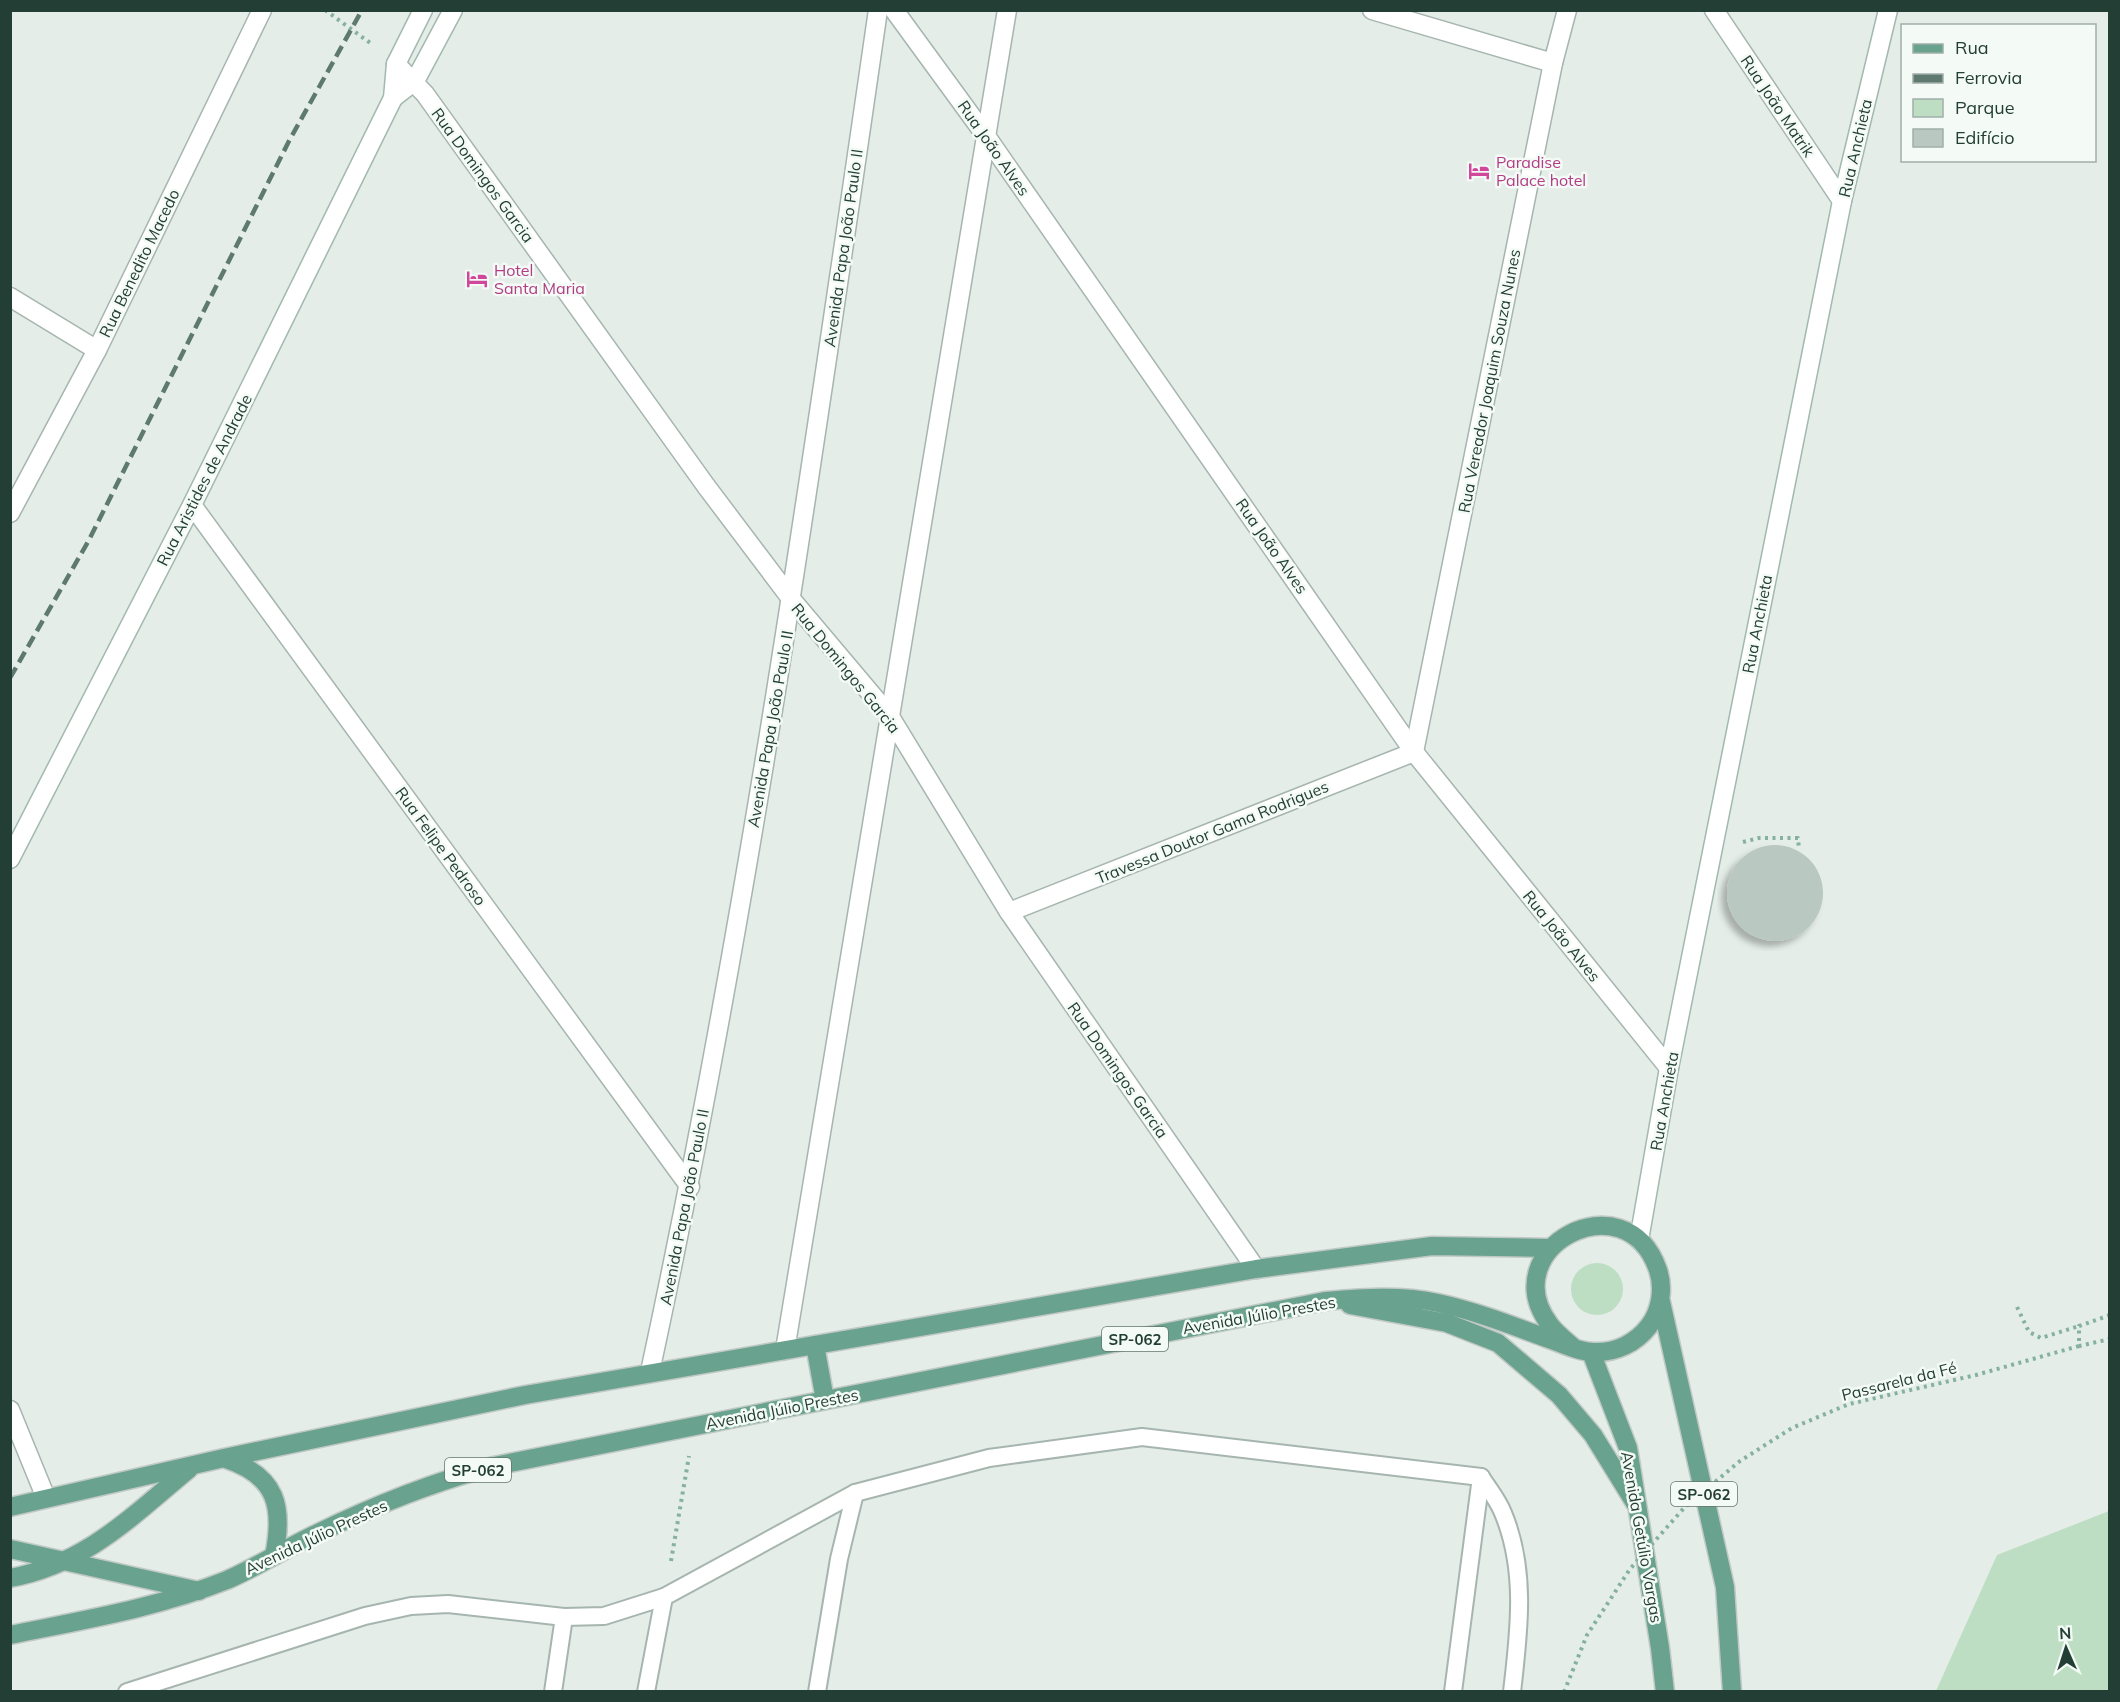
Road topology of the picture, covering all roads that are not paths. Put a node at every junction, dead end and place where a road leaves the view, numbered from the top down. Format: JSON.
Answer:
{"nodes":[{"id":1,"x":262,"y":10,"type":"edge"},
{"id":2,"x":423,"y":10,"type":"edge"},
{"id":3,"x":453,"y":10,"type":"edge"},
{"id":4,"x":878,"y":10,"type":"edge"},
{"id":5,"x":894,"y":10,"type":"edge"},
{"id":6,"x":1007,"y":10,"type":"edge"},
{"id":7,"x":1372,"y":10,"type":"edge"},
{"id":8,"x":1567,"y":10,"type":"edge"},
{"id":9,"x":1714,"y":10,"type":"edge"},
{"id":10,"x":1888,"y":10,"type":"edge"},
{"id":11,"x":1553,"y":63,"type":"junction"},
{"id":12,"x":396,"y":64,"type":"junction"},
{"id":13,"x":415,"y":81,"type":"junction"},
{"id":14,"x":393,"y":98,"type":"junction"},
{"id":15,"x":986,"y":136,"type":"junction"},
{"id":16,"x":1842,"y":201,"type":"junction"},
{"id":17,"x":10,"y":297,"type":"edge"},
{"id":18,"x":97,"y":351,"type":"junction"},
{"id":19,"x":192,"y":505,"type":"junction"},
{"id":20,"x":10,"y":513,"type":"edge"},
{"id":21,"x":792,"y":600,"type":"junction"},
{"id":22,"x":889,"y":716,"type":"junction"},
{"id":23,"x":1414,"y":752,"type":"junction"},
{"id":24,"x":10,"y":859,"type":"edge"},
{"id":25,"x":1009,"y":912,"type":"junction"},
{"id":26,"x":1669,"y":1068,"type":"junction"},
{"id":27,"x":690,"y":1187,"type":"junction"},
{"id":28,"x":1639,"y":1240,"type":"junction"},
{"id":29,"x":1549,"y":1248,"type":"junction"},
{"id":30,"x":1256,"y":1269,"type":"junction"},
{"id":31,"x":1660,"y":1300,"type":"junction"},
{"id":32,"x":1325,"y":1301,"type":"junction"},
{"id":33,"x":815,"y":1345,"type":"junction"},
{"id":34,"x":1573,"y":1347,"type":"junction"},
{"id":35,"x":785,"y":1350,"type":"junction"},
{"id":36,"x":1591,"y":1352,"type":"junction"},
{"id":37,"x":650,"y":1372,"type":"junction"},
{"id":38,"x":825,"y":1400,"type":"junction"},
{"id":39,"x":10,"y":1410,"type":"edge"},
{"id":40,"x":224,"y":1458,"type":"junction"},
{"id":41,"x":192,"y":1466,"type":"junction"},
{"id":42,"x":1481,"y":1477,"type":"junction"},
{"id":43,"x":855,"y":1493,"type":"junction"},
{"id":44,"x":46,"y":1498,"type":"junction"},
{"id":45,"x":1635,"y":1503,"type":"junction"},
{"id":46,"x":10,"y":1507,"type":"edge"},
{"id":47,"x":10,"y":1549,"type":"edge"},
{"id":48,"x":274,"y":1556,"type":"junction"},
{"id":49,"x":68,"y":1561,"type":"junction"},
{"id":50,"x":10,"y":1578,"type":"edge"},
{"id":51,"x":199,"y":1591,"type":"junction"},
{"id":52,"x":664,"y":1597,"type":"junction"},
{"id":53,"x":564,"y":1617,"type":"junction"},
{"id":54,"x":10,"y":1635,"type":"edge"},
{"id":55,"x":127,"y":1692,"type":"edge"},
{"id":56,"x":553,"y":1692,"type":"edge"},
{"id":57,"x":646,"y":1692,"type":"edge"},
{"id":58,"x":816,"y":1692,"type":"edge"},
{"id":59,"x":1453,"y":1692,"type":"edge"},
{"id":60,"x":1512,"y":1692,"type":"edge"},
{"id":61,"x":1665,"y":1692,"type":"edge"},
{"id":62,"x":1732,"y":1692,"type":"edge"}],
"edges":[{"from":1,"to":18,"type":"street","name":"Rua Benedito Macedo"},
{"from":2,"to":12,"type":"street","name":"Rua Aristides de Andrade"},
{"from":3,"to":13,"type":"street","name":"Rua Aristides de Andrade"},
{"from":4,"to":21,"type":"street","name":"Avenida Papa João Paulo II"},
{"from":5,"to":15,"type":"street","name":"Rua João Alves"},
{"from":6,"to":15,"type":"street"},
{"from":7,"to":11,"type":"street"},
{"from":8,"to":11,"type":"street","name":"Rua Vereador Joaquim Souza Nunes"},
{"from":9,"to":16,"type":"street","name":"Rua João Matrik"},
{"from":10,"to":16,"type":"street","name":"Rua Anchieta"},
{"from":11,"to":23,"type":"street","name":"Rua Vereador Joaquim Souza Nunes"},
{"from":12,"to":13,"type":"street","name":"Rua Domingos Garcia"},
{"from":12,"to":14,"type":"street","name":"Rua Aristides de Andrade"},
{"from":13,"to":14,"type":"street","name":"Rua Aristides de Andrade"},
{"from":13,"to":21,"type":"street","name":"Rua Domingos Garcia"},
{"from":14,"to":19,"type":"street","name":"Rua Aristides de Andrade"},
{"from":15,"to":22,"type":"street"},
{"from":15,"to":23,"type":"street","name":"Rua João Alves"},
{"from":16,"to":26,"type":"street","name":"Rua Anchieta"},
{"from":17,"to":18,"type":"street"},
{"from":18,"to":20,"type":"street","name":"Rua Benedito Macedo"},
{"from":19,"to":24,"type":"street","name":"Rua Aristides de Andrade"},
{"from":19,"to":27,"type":"street","name":"Rua Felipe Pedroso"},
{"from":21,"to":22,"type":"street","name":"Rua Domingos Garcia"},
{"from":21,"to":27,"type":"street","name":"Avenida Papa João Paulo II"},
{"from":22,"to":25,"type":"street","name":"Rua Domingos Garcia"},
{"from":22,"to":35,"type":"street"},
{"from":23,"to":25,"type":"street","name":"Travessa Doutor Gama Rodrigues"},
{"from":23,"to":26,"type":"street","name":"Rua João Alves"},
{"from":25,"to":30,"type":"street","name":"Rua Domingos Garcia"},
{"from":26,"to":28,"type":"street","name":"Rua Anchieta"},
{"from":27,"to":37,"type":"street","name":"Avenida Papa João Paulo II"},
{"from":28,"to":29,"type":"main road"},
{"from":28,"to":31,"type":"main road","number":"SP-062"},
{"from":29,"to":30,"type":"main road"},
{"from":29,"to":34,"type":"main road","number":"SP-062"},
{"from":30,"to":33,"type":"main road"},
{"from":31,"to":36,"type":"main road","number":"SP-062"},
{"from":31,"to":62,"type":"main road","number":"SP-062"},
{"from":32,"to":34,"type":"main road","name":"Avenida Júlio Prestes","number":"SP-062"},
{"from":32,"to":38,"type":"main road","name":"Avenida Júlio Prestes","number":"SP-062"},
{"from":32,"to":45,"type":"main road"},
{"from":33,"to":35,"type":"main road"},
{"from":33,"to":38,"type":"main road"},
{"from":34,"to":36,"type":"main road","number":"SP-062"},
{"from":35,"to":37,"type":"main road"},
{"from":36,"to":45,"type":"main road","name":"Avenida Getúlio Vargas"},
{"from":37,"to":40,"type":"main road"},
{"from":38,"to":48,"type":"main road","name":"Avenida Júlio Prestes","number":"SP-062"},
{"from":39,"to":44,"type":"street"},
{"from":40,"to":41,"type":"main road"},
{"from":40,"to":48,"type":"main road"},
{"from":41,"to":44,"type":"main road"},
{"from":41,"to":49,"type":"main road"},
{"from":42,"to":43,"type":"lane"},
{"from":42,"to":59,"type":"lane"},
{"from":42,"to":60,"type":"lane"},
{"from":43,"to":52,"type":"lane"},
{"from":43,"to":58,"type":"lane"},
{"from":44,"to":46,"type":"main road"},
{"from":45,"to":61,"type":"main road","name":"Avenida Getúlio Vargas"},
{"from":47,"to":49,"type":"main road"},
{"from":48,"to":51,"type":"main road","name":"Avenida Júlio Prestes","number":"SP-062"},
{"from":49,"to":50,"type":"main road"},
{"from":49,"to":51,"type":"main road"},
{"from":51,"to":54,"type":"main road","name":"Avenida Júlio Prestes","number":"SP-062"},
{"from":52,"to":53,"type":"lane"},
{"from":52,"to":57,"type":"lane"},
{"from":53,"to":55,"type":"lane"},
{"from":53,"to":56,"type":"lane"}]}
